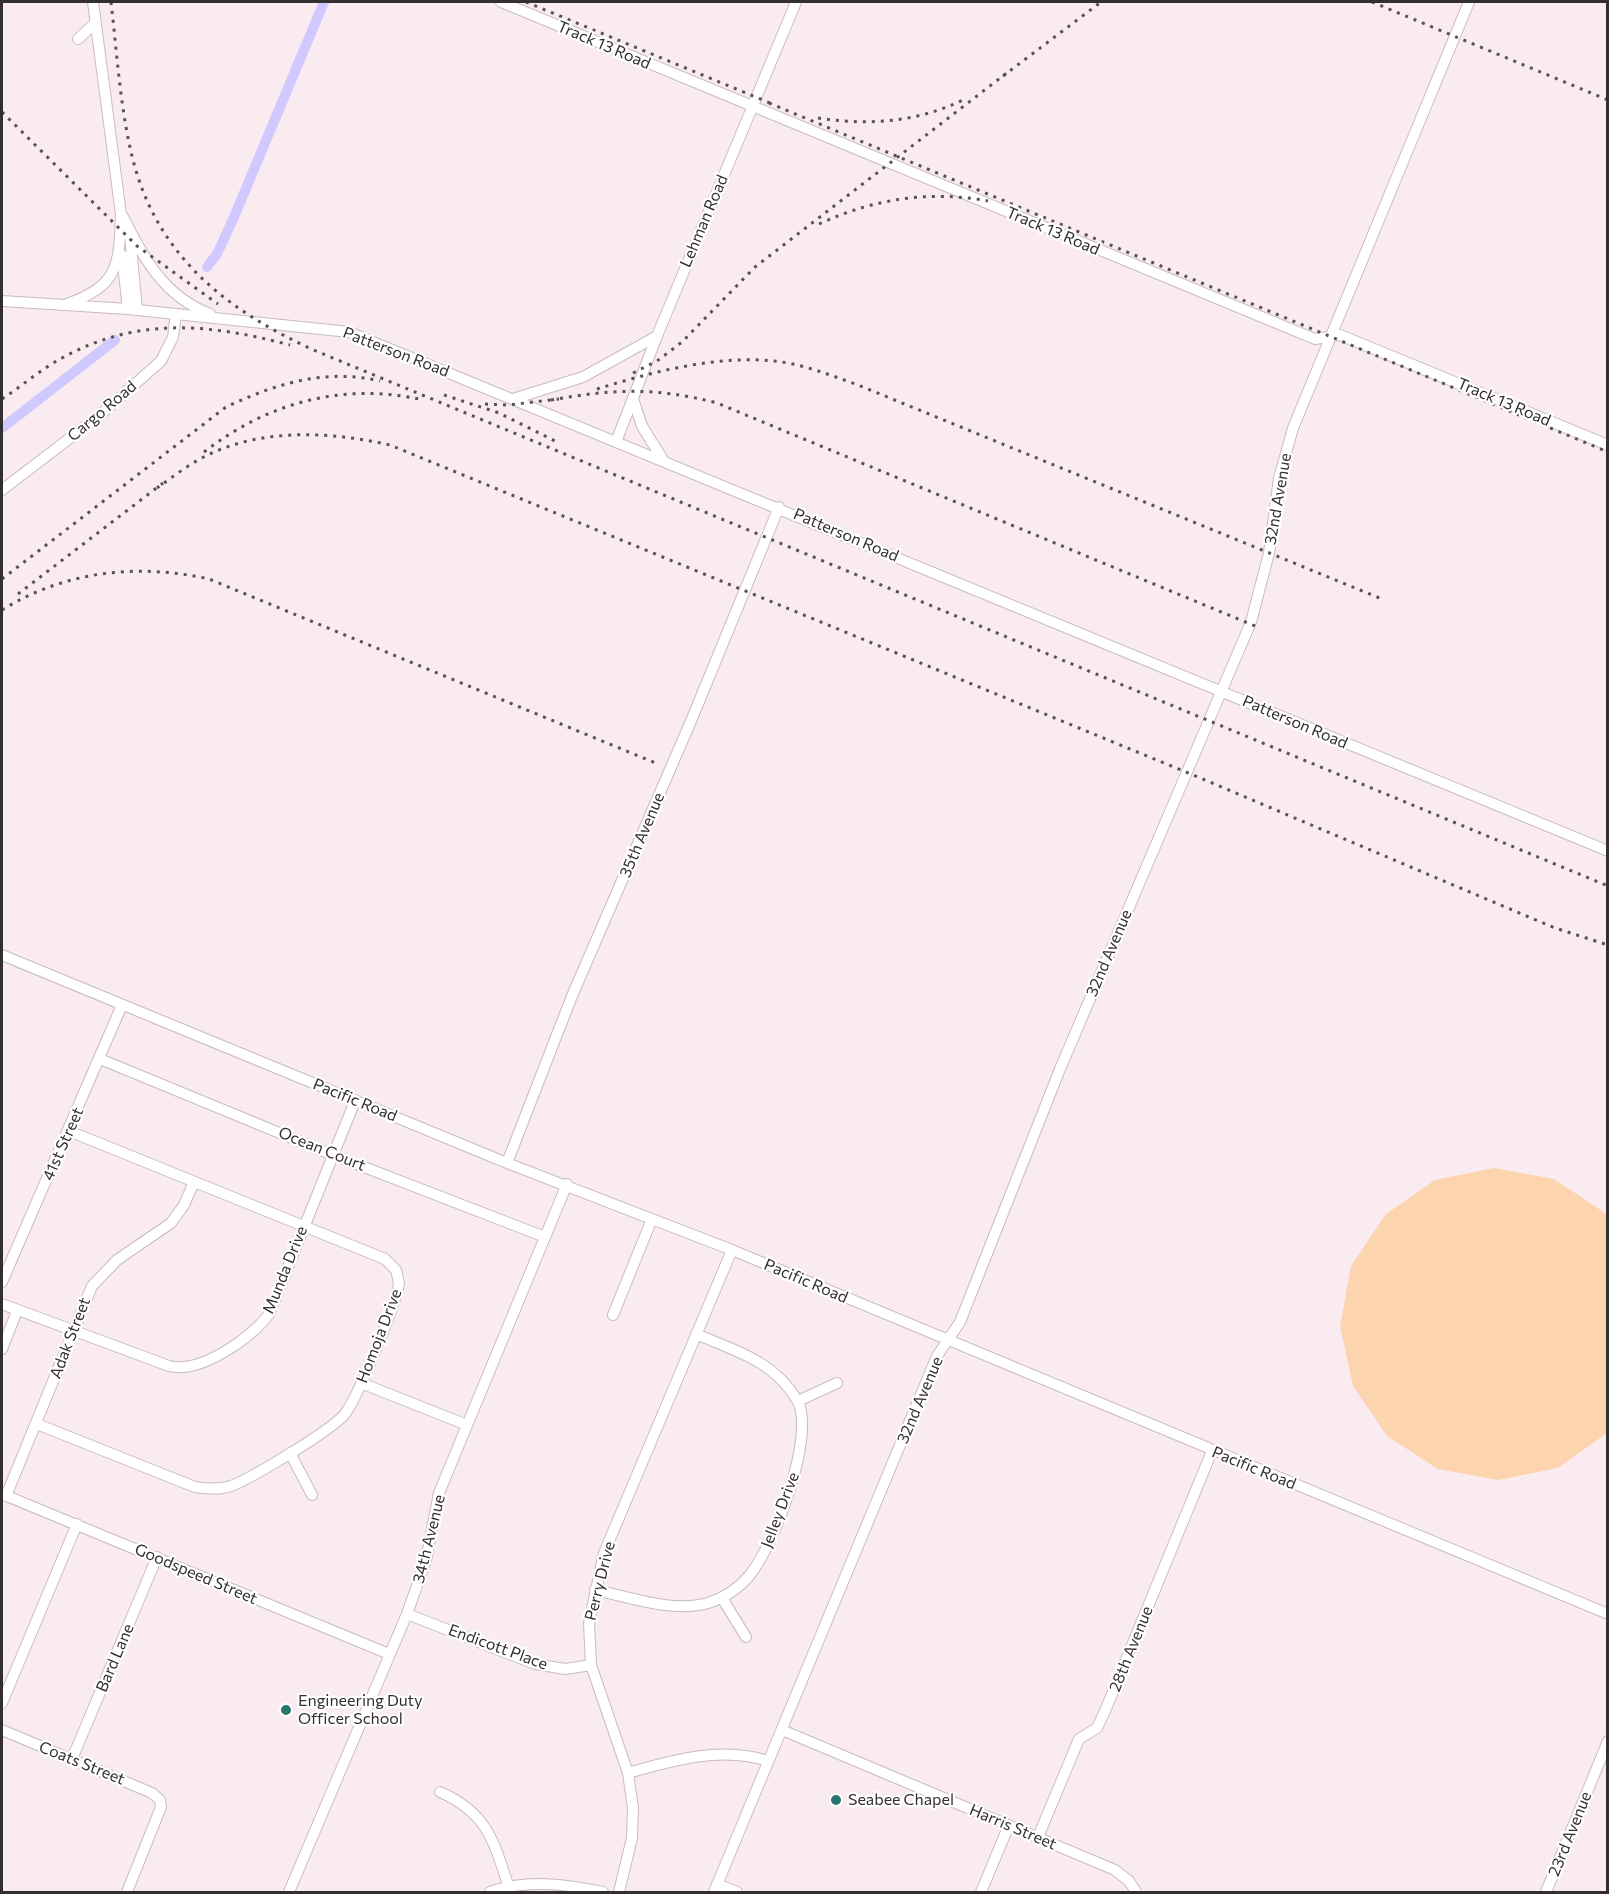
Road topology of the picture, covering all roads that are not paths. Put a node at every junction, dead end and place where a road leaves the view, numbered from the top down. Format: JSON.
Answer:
{"nodes":[{"id":1,"x":93,"y":2,"type":"edge"},
{"id":2,"x":501,"y":2,"type":"edge"},
{"id":3,"x":796,"y":2,"type":"edge"},
{"id":4,"x":1469,"y":2,"type":"edge"},
{"id":5,"x":96,"y":22,"type":"junction"},
{"id":6,"x":78,"y":39,"type":"dead end"},
{"id":7,"x":752,"y":106,"type":"junction"},
{"id":8,"x":102,"y":145,"type":"dead end"},
{"id":9,"x":113,"y":156,"type":"junction"},
{"id":10,"x":121,"y":214,"type":"junction"},
{"id":11,"x":129,"y":230,"type":"junction"},
{"id":12,"x":121,"y":243,"type":"junction"},
{"id":13,"x":2,"y":301,"type":"edge"},
{"id":14,"x":64,"y":305,"type":"junction"},
{"id":15,"x":133,"y":310,"type":"junction"},
{"id":16,"x":176,"y":314,"type":"junction"},
{"id":17,"x":224,"y":320,"type":"junction"},
{"id":18,"x":657,"y":336,"type":"junction"},
{"id":19,"x":1330,"y":337,"type":"junction"},
{"id":20,"x":513,"y":399,"type":"junction"},
{"id":21,"x":633,"y":399,"type":"junction"},
{"id":22,"x":616,"y":442,"type":"junction"},
{"id":23,"x":1608,"y":445,"type":"edge"},
{"id":24,"x":663,"y":461,"type":"junction"},
{"id":25,"x":2,"y":490,"type":"edge"},
{"id":26,"x":779,"y":507,"type":"junction"},
{"id":27,"x":1220,"y":690,"type":"junction"},
{"id":28,"x":1608,"y":851,"type":"edge"},
{"id":29,"x":2,"y":955,"type":"edge"},
{"id":30,"x":122,"y":1005,"type":"junction"},
{"id":31,"x":100,"y":1059,"type":"junction"},
{"id":32,"x":355,"y":1101,"type":"junction"},
{"id":33,"x":69,"y":1131,"type":"junction"},
{"id":34,"x":333,"y":1155,"type":"junction"},
{"id":35,"x":507,"y":1163,"type":"junction"},
{"id":36,"x":194,"y":1182,"type":"junction"},
{"id":37,"x":567,"y":1184,"type":"junction"},
{"id":38,"x":652,"y":1219,"type":"junction"},
{"id":39,"x":304,"y":1225,"type":"junction"},
{"id":40,"x":545,"y":1237,"type":"junction"},
{"id":41,"x":732,"y":1250,"type":"junction"},
{"id":42,"x":2,"y":1282,"type":"edge"},
{"id":43,"x":2,"y":1304,"type":"edge"},
{"id":44,"x":17,"y":1311,"type":"junction"},
{"id":45,"x":613,"y":1315,"type":"dead end"},
{"id":46,"x":73,"y":1330,"type":"junction"},
{"id":47,"x":696,"y":1334,"type":"junction"},
{"id":48,"x":947,"y":1340,"type":"junction"},
{"id":49,"x":2,"y":1348,"type":"edge"},
{"id":50,"x":361,"y":1383,"type":"junction"},
{"id":51,"x":837,"y":1383,"type":"dead end"},
{"id":52,"x":798,"y":1401,"type":"junction"},
{"id":53,"x":37,"y":1424,"type":"junction"},
{"id":54,"x":467,"y":1425,"type":"junction"},
{"id":55,"x":1212,"y":1451,"type":"junction"},
{"id":56,"x":290,"y":1453,"type":"junction"},
{"id":57,"x":4,"y":1495,"type":"edge"},
{"id":58,"x":312,"y":1495,"type":"dead end"},
{"id":59,"x":77,"y":1524,"type":"junction"},
{"id":60,"x":157,"y":1557,"type":"junction"},
{"id":61,"x":595,"y":1590,"type":"junction"},
{"id":62,"x":722,"y":1598,"type":"junction"},
{"id":63,"x":407,"y":1614,"type":"junction"},
{"id":64,"x":1608,"y":1614,"type":"edge"},
{"id":65,"x":746,"y":1636,"type":"dead end"},
{"id":66,"x":389,"y":1654,"type":"junction"},
{"id":67,"x":591,"y":1665,"type":"junction"},
{"id":68,"x":2,"y":1703,"type":"edge"},
{"id":69,"x":2,"y":1730,"type":"edge"},
{"id":70,"x":782,"y":1730,"type":"junction"},
{"id":71,"x":1608,"y":1741,"type":"edge"},
{"id":72,"x":72,"y":1759,"type":"junction"},
{"id":73,"x":768,"y":1761,"type":"junction"},
{"id":74,"x":628,"y":1773,"type":"junction"},
{"id":75,"x":440,"y":1792,"type":"dead end"},
{"id":76,"x":1009,"y":1825,"type":"junction"},
{"id":77,"x":1038,"y":1837,"type":"junction"},
{"id":78,"x":509,"y":1888,"type":"junction"},
{"id":79,"x":715,"y":1888,"type":"edge"},
{"id":80,"x":127,"y":1893,"type":"edge"},
{"id":81,"x":289,"y":1893,"type":"edge"},
{"id":82,"x":490,"y":1893,"type":"edge"},
{"id":83,"x":603,"y":1893,"type":"edge"},
{"id":84,"x":619,"y":1893,"type":"edge"},
{"id":85,"x":737,"y":1893,"type":"edge"},
{"id":86,"x":981,"y":1893,"type":"edge"},
{"id":87,"x":1136,"y":1893,"type":"edge"},
{"id":88,"x":1546,"y":1893,"type":"edge"}],
"edges":[{"from":1,"to":5,"type":"street"},
{"from":2,"to":7,"type":"street","name":"Track 13 Road"},
{"from":3,"to":7,"type":"street","name":"Lehman Road"},
{"from":4,"to":19,"type":"street","name":"32nd Avenue"},
{"from":5,"to":6,"type":"street"},
{"from":5,"to":9,"type":"street"},
{"from":7,"to":18,"type":"street","name":"Lehman Road"},
{"from":7,"to":19,"type":"street","name":"Track 13 Road"},
{"from":8,"to":9,"type":"street"},
{"from":9,"to":10,"type":"street"},
{"from":10,"to":11,"type":"street"},
{"from":10,"to":12,"type":"street"},
{"from":11,"to":15,"type":"street"},
{"from":11,"to":17,"type":"street"},
{"from":12,"to":14,"type":"street"},
{"from":12,"to":15,"type":"street"},
{"from":13,"to":14,"type":"street","name":"Patterson Road"},
{"from":14,"to":15,"type":"street","name":"Patterson Road"},
{"from":15,"to":16,"type":"street","name":"Patterson Road"},
{"from":16,"to":17,"type":"street","name":"Patterson Road"},
{"from":16,"to":25,"type":"street","name":"Cargo Road"},
{"from":17,"to":20,"type":"street","name":"Patterson Road"},
{"from":18,"to":20,"type":"street"},
{"from":18,"to":21,"type":"street","name":"Lehman Road"},
{"from":19,"to":23,"type":"street","name":"Track 13 Road"},
{"from":19,"to":27,"type":"street","name":"32nd Avenue"},
{"from":20,"to":22,"type":"street","name":"Patterson Road"},
{"from":21,"to":22,"type":"street","name":"Lehman Road"},
{"from":21,"to":24,"type":"street"},
{"from":22,"to":24,"type":"street","name":"Patterson Road"},
{"from":24,"to":26,"type":"street","name":"Patterson Road"},
{"from":26,"to":27,"type":"street","name":"Patterson Road"},
{"from":26,"to":35,"type":"street","name":"35th Avenue"},
{"from":27,"to":28,"type":"street","name":"Patterson Road"},
{"from":27,"to":48,"type":"street","name":"32nd Avenue"},
{"from":29,"to":30,"type":"street","name":"Pacific Road"},
{"from":30,"to":31,"type":"street","name":"41st Street"},
{"from":30,"to":32,"type":"street","name":"Pacific Road"},
{"from":31,"to":33,"type":"street","name":"41st Street"},
{"from":31,"to":34,"type":"street","name":"Ocean Court"},
{"from":32,"to":34,"type":"street","name":"Munda Drive"},
{"from":32,"to":35,"type":"street","name":"Pacific Road"},
{"from":33,"to":36,"type":"street","name":"Homoja Drive"},
{"from":33,"to":42,"type":"street","name":"41st Street"},
{"from":34,"to":39,"type":"street","name":"Munda Drive"},
{"from":34,"to":40,"type":"street","name":"Ocean Court"},
{"from":35,"to":37,"type":"street","name":"Pacific Road"},
{"from":36,"to":39,"type":"street","name":"Homoja Drive"},
{"from":36,"to":46,"type":"street","name":"Adak Street"},
{"from":37,"to":38,"type":"street","name":"Pacific Road"},
{"from":37,"to":40,"type":"street","name":"34th Avenue"},
{"from":38,"to":41,"type":"street","name":"Pacific Road"},
{"from":38,"to":45,"type":"street"},
{"from":39,"to":46,"type":"street","name":"Munda Drive"},
{"from":39,"to":50,"type":"street","name":"Homoja Drive"},
{"from":40,"to":54,"type":"street","name":"34th Avenue"},
{"from":41,"to":47,"type":"street","name":"Perry Drive"},
{"from":41,"to":48,"type":"street","name":"Pacific Road"},
{"from":43,"to":44,"type":"street"},
{"from":44,"to":46,"type":"street","name":"Munda Drive"},
{"from":44,"to":49,"type":"street"},
{"from":46,"to":53,"type":"street","name":"Adak Street"},
{"from":47,"to":52,"type":"street","name":"Jelley Drive"},
{"from":47,"to":61,"type":"street","name":"Perry Drive"},
{"from":48,"to":55,"type":"street","name":"Pacific Road"},
{"from":48,"to":70,"type":"street","name":"32nd Avenue"},
{"from":50,"to":54,"type":"street"},
{"from":50,"to":56,"type":"street","name":"Homoja Drive"},
{"from":51,"to":52,"type":"street"},
{"from":52,"to":62,"type":"street","name":"Jelley Drive"},
{"from":53,"to":56,"type":"street","name":"Homoja Drive"},
{"from":53,"to":57,"type":"street","name":"Adak Street"},
{"from":54,"to":63,"type":"street","name":"34th Avenue"},
{"from":55,"to":64,"type":"street","name":"Pacific Road"},
{"from":55,"to":77,"type":"street","name":"28th Avenue"},
{"from":56,"to":58,"type":"street"},
{"from":57,"to":59,"type":"street","name":"Goodspeed Street"},
{"from":59,"to":60,"type":"street","name":"Goodspeed Street"},
{"from":59,"to":68,"type":"street"},
{"from":60,"to":66,"type":"street","name":"Goodspeed Street"},
{"from":60,"to":72,"type":"street","name":"Bard Lane"},
{"from":61,"to":62,"type":"street","name":"Jelley Drive"},
{"from":61,"to":67,"type":"street","name":"Perry Drive"},
{"from":62,"to":65,"type":"street"},
{"from":63,"to":66,"type":"street","name":"34th Avenue"},
{"from":63,"to":67,"type":"street","name":"Endicott Place"},
{"from":66,"to":81,"type":"street","name":"34th Avenue"},
{"from":67,"to":74,"type":"street","name":"Perry Drive"},
{"from":69,"to":72,"type":"street","name":"Coats Street"},
{"from":70,"to":73,"type":"street","name":"32nd Avenue"},
{"from":70,"to":76,"type":"street","name":"Harris Street"},
{"from":71,"to":88,"type":"street","name":"23rd Avenue"},
{"from":72,"to":80,"type":"street","name":"Coats Street"},
{"from":73,"to":74,"type":"street"},
{"from":73,"to":79,"type":"street","name":"32nd Avenue"},
{"from":74,"to":84,"type":"street","name":"Perry Drive"},
{"from":75,"to":78,"type":"street"},
{"from":76,"to":77,"type":"street","name":"Harris Street"},
{"from":76,"to":86,"type":"street"},
{"from":77,"to":87,"type":"street","name":"Harris Street"},
{"from":78,"to":82,"type":"street"},
{"from":78,"to":83,"type":"street"},
{"from":79,"to":85,"type":"street"}]}
